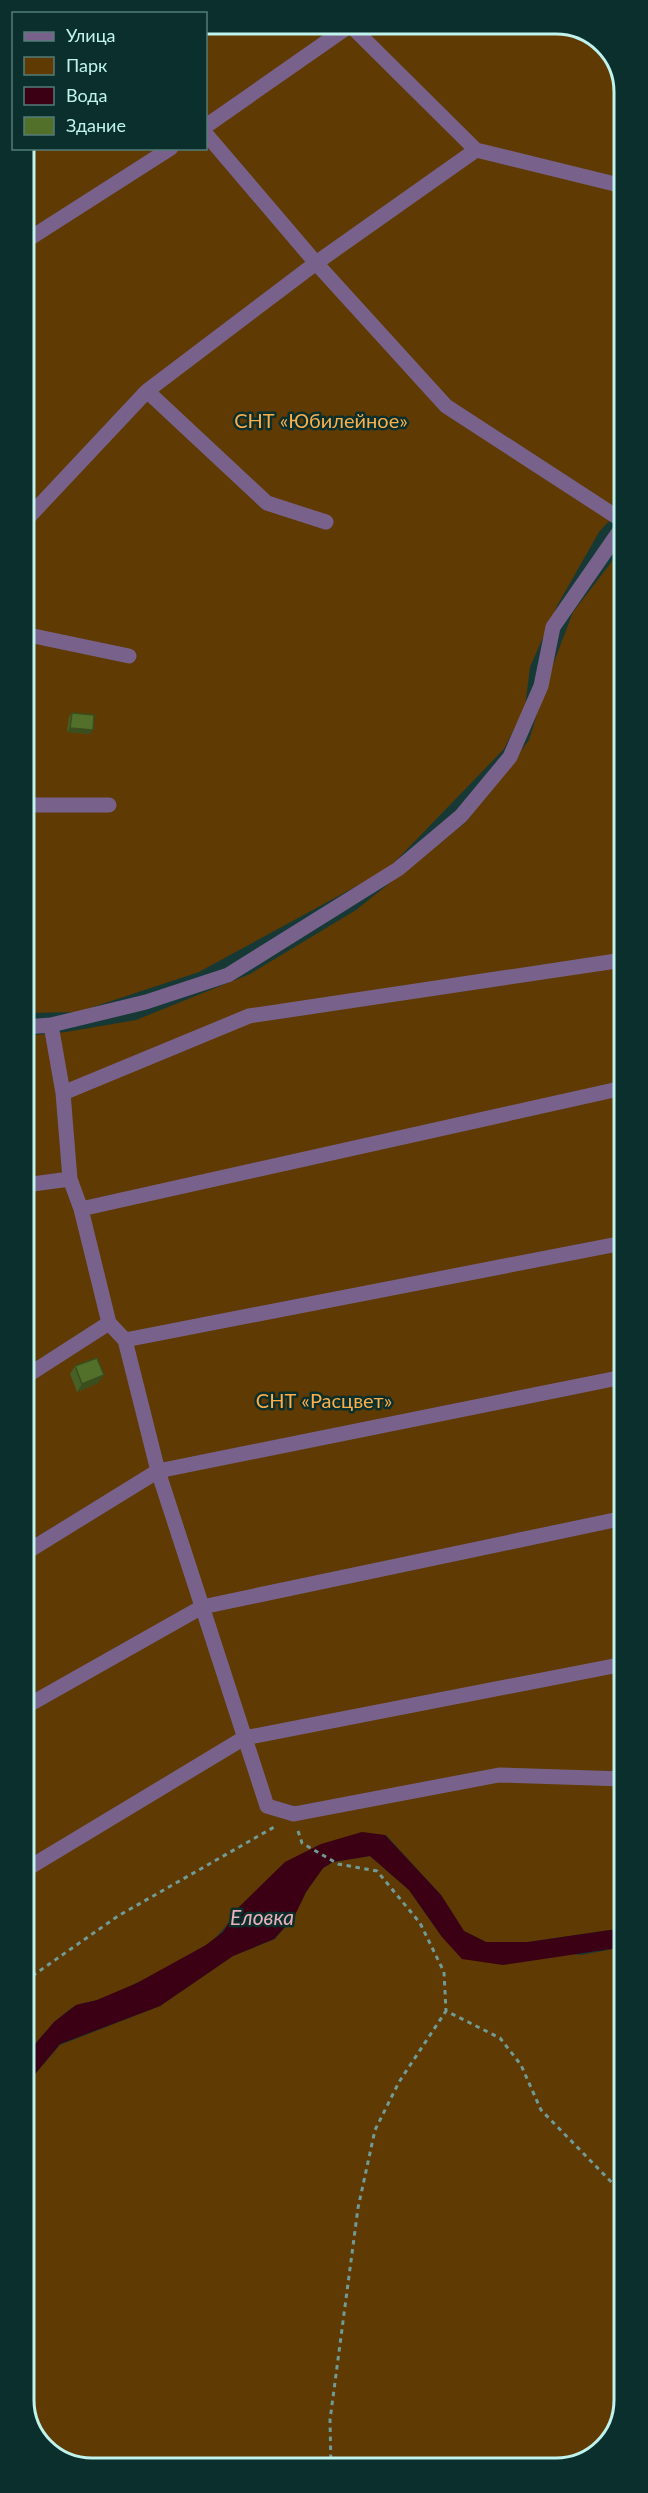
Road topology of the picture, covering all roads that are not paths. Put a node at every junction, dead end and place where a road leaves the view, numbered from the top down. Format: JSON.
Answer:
{"nodes":[{"id":1,"x":336,"y":35,"type":"edge"},
{"id":2,"x":360,"y":35,"type":"edge"},
{"id":3,"x":207,"y":125,"type":"edge"},
{"id":4,"x":207,"y":135,"type":"edge"},
{"id":5,"x":168,"y":150,"type":"edge"},
{"id":6,"x":476,"y":150,"type":"junction"},
{"id":7,"x":614,"y":184,"type":"edge"},
{"id":8,"x":34,"y":236,"type":"edge"},
{"id":9,"x":316,"y":263,"type":"junction"},
{"id":10,"x":147,"y":391,"type":"junction"},
{"id":11,"x":34,"y":511,"type":"edge"},
{"id":12,"x":614,"y":515,"type":"edge"},
{"id":13,"x":326,"y":522,"type":"dead end"},
{"id":14,"x":614,"y":539,"type":"edge"},
{"id":15,"x":34,"y":636,"type":"edge"},
{"id":16,"x":129,"y":656,"type":"dead end"},
{"id":17,"x":34,"y":806,"type":"edge"},
{"id":18,"x":109,"y":806,"type":"dead end"},
{"id":19,"x":614,"y":961,"type":"edge"},
{"id":20,"x":51,"y":1025,"type":"junction"},
{"id":21,"x":34,"y":1026,"type":"edge"},
{"id":22,"x":614,"y":1090,"type":"edge"},
{"id":23,"x":63,"y":1093,"type":"junction"},
{"id":24,"x":70,"y":1179,"type":"junction"},
{"id":25,"x":34,"y":1184,"type":"edge"},
{"id":26,"x":81,"y":1209,"type":"junction"},
{"id":27,"x":614,"y":1244,"type":"edge"},
{"id":28,"x":109,"y":1323,"type":"junction"},
{"id":29,"x":124,"y":1340,"type":"junction"},
{"id":30,"x":34,"y":1371,"type":"edge"},
{"id":31,"x":614,"y":1379,"type":"edge"},
{"id":32,"x":158,"y":1471,"type":"junction"},
{"id":33,"x":614,"y":1520,"type":"edge"},
{"id":34,"x":34,"y":1547,"type":"edge"},
{"id":35,"x":202,"y":1607,"type":"junction"},
{"id":36,"x":614,"y":1666,"type":"edge"},
{"id":37,"x":34,"y":1702,"type":"edge"},
{"id":38,"x":244,"y":1738,"type":"junction"},
{"id":39,"x":614,"y":1779,"type":"edge"},
{"id":40,"x":34,"y":1865,"type":"edge"}],
"edges":[{"from":1,"to":3,"type":"street"},
{"from":2,"to":6,"type":"street"},
{"from":4,"to":9,"type":"street"},
{"from":5,"to":8,"type":"street"},
{"from":6,"to":7,"type":"street"},
{"from":6,"to":9,"type":"street"},
{"from":9,"to":10,"type":"street"},
{"from":9,"to":12,"type":"street"},
{"from":10,"to":11,"type":"street"},
{"from":10,"to":13,"type":"street"},
{"from":14,"to":20,"type":"street"},
{"from":15,"to":16,"type":"street"},
{"from":17,"to":18,"type":"street"},
{"from":19,"to":23,"type":"street"},
{"from":20,"to":21,"type":"street"},
{"from":20,"to":23,"type":"street"},
{"from":22,"to":26,"type":"street"},
{"from":23,"to":24,"type":"street"},
{"from":24,"to":25,"type":"street"},
{"from":24,"to":26,"type":"street"},
{"from":26,"to":28,"type":"street"},
{"from":27,"to":29,"type":"street"},
{"from":28,"to":29,"type":"street"},
{"from":28,"to":30,"type":"street"},
{"from":29,"to":32,"type":"street"},
{"from":31,"to":32,"type":"street"},
{"from":32,"to":34,"type":"street"},
{"from":32,"to":35,"type":"street"},
{"from":33,"to":35,"type":"street"},
{"from":35,"to":37,"type":"street"},
{"from":35,"to":38,"type":"street"},
{"from":36,"to":38,"type":"street"},
{"from":38,"to":39,"type":"street"},
{"from":38,"to":40,"type":"street"}]}
